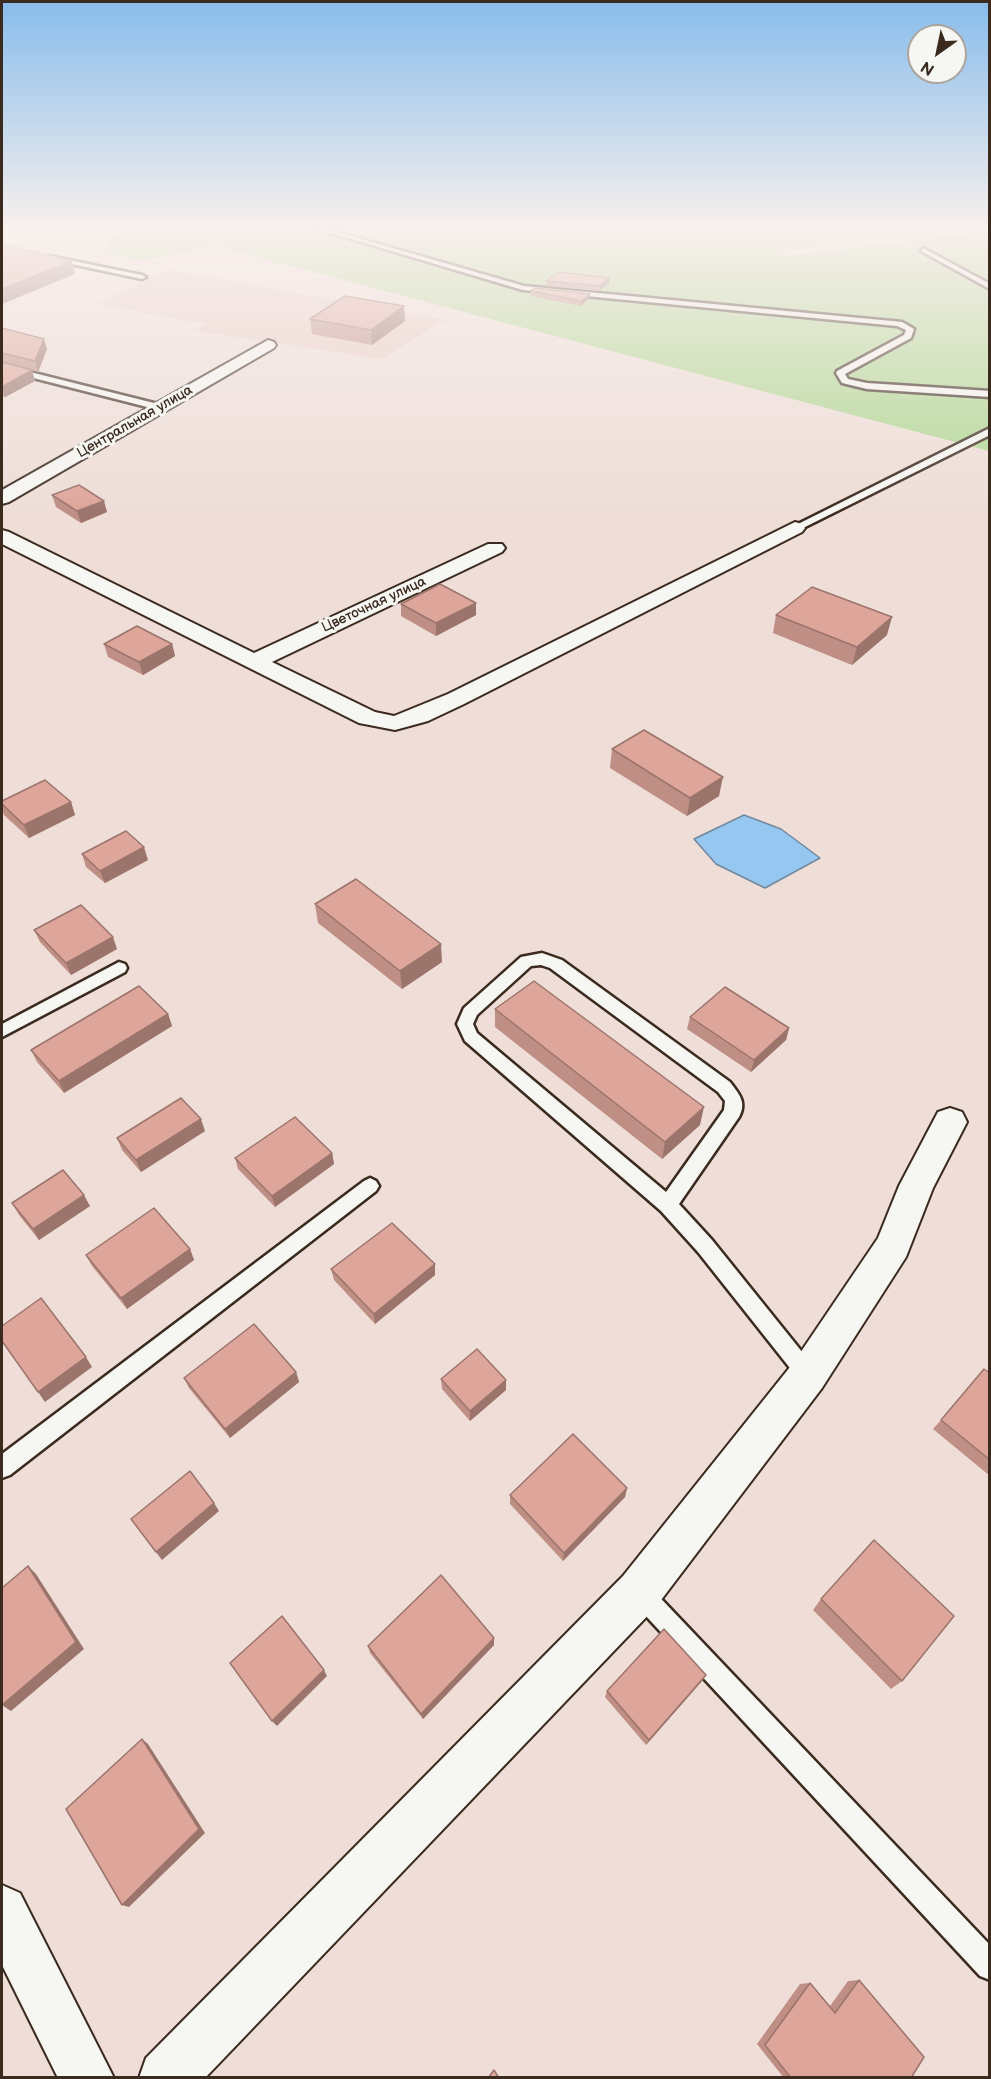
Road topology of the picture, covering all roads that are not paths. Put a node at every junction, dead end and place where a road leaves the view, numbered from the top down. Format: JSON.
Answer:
{"nodes":[{"id":1,"x":878,"y":322,"type":"edge"},
{"id":2,"x":268,"y":345,"type":"dead end"},
{"id":3,"x":2,"y":368,"type":"edge"},
{"id":4,"x":990,"y":394,"type":"edge"},
{"id":5,"x":159,"y":408,"type":"junction"},
{"id":6,"x":990,"y":431,"type":"edge"},
{"id":7,"x":2,"y":498,"type":"edge"},
{"id":8,"x":795,"y":528,"type":"joint"},
{"id":9,"x":2,"y":536,"type":"edge"},
{"id":10,"x":495,"y":548,"type":"dead end"},
{"id":11,"x":253,"y":662,"type":"junction"},
{"id":12,"x":119,"y":968,"type":"dead end"},
{"id":13,"x":2,"y":1031,"type":"edge"},
{"id":14,"x":950,"y":1122,"type":"dead end"},
{"id":15,"x":370,"y":1186,"type":"dead end"},
{"id":16,"x":668,"y":1206,"type":"junction"},
{"id":17,"x":808,"y":1375,"type":"junction"},
{"id":18,"x":2,"y":1467,"type":"edge"},
{"id":19,"x":639,"y":1592,"type":"junction"},
{"id":20,"x":2,"y":1911,"type":"edge"},
{"id":21,"x":990,"y":1966,"type":"edge"},
{"id":22,"x":87,"y":2078,"type":"edge"},
{"id":23,"x":165,"y":2078,"type":"edge"}],
"edges":[{"from":1,"to":4,"type":"lane"},
{"from":2,"to":5,"type":"street","name":"Центральная улица"},
{"from":3,"to":5,"type":"lane"},
{"from":5,"to":7,"type":"street","name":"Центральная улица"},
{"from":6,"to":8,"type":"lane"},
{"from":8,"to":11,"type":"street"},
{"from":9,"to":11,"type":"street"},
{"from":10,"to":11,"type":"street","name":"Цветочная улица"},
{"from":12,"to":13,"type":"lane"},
{"from":14,"to":17,"type":"street"},
{"from":15,"to":18,"type":"lane"},
{"from":16,"to":16,"type":"lane"},
{"from":16,"to":17,"type":"lane"},
{"from":17,"to":19,"type":"street"},
{"from":19,"to":21,"type":"lane"},
{"from":19,"to":23,"type":"street"},
{"from":20,"to":22,"type":"street"}]}
